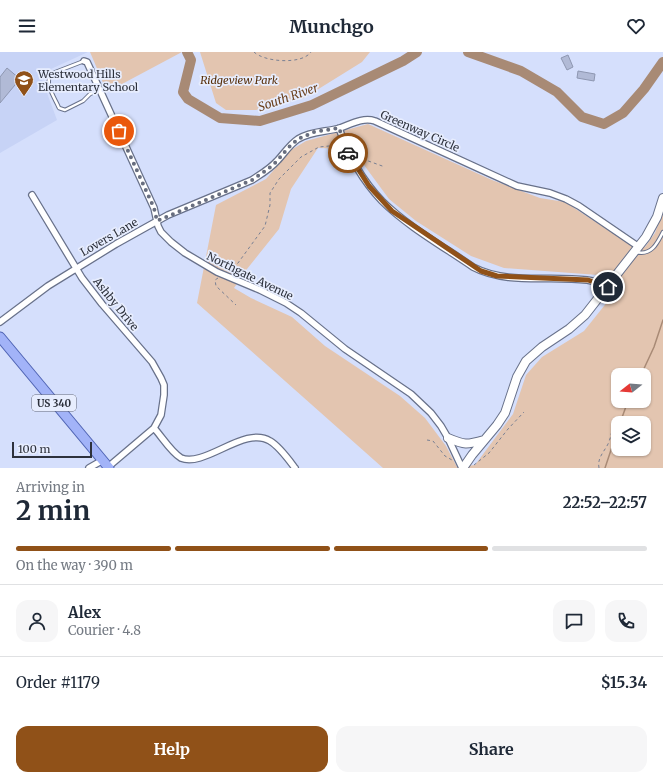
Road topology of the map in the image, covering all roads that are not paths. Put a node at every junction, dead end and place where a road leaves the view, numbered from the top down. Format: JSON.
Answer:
{"nodes":[{"id":1,"x":84,"y":61,"type":"joint"},
{"id":2,"x":100,"y":90,"type":"junction"},
{"id":3,"x":339,"y":128,"type":"junction"},
{"id":4,"x":32,"y":195,"type":"dead end"},
{"id":5,"x":663,"y":198,"type":"edge"},
{"id":6,"x":157,"y":221,"type":"junction"},
{"id":7,"x":663,"y":232,"type":"edge"},
{"id":8,"x":637,"y":249,"type":"junction"},
{"id":9,"x":75,"y":268,"type":"junction"},
{"id":10,"x":608,"y":287,"type":"junction"},
{"id":11,"x":0,"y":322,"type":"edge"},
{"id":12,"x":0,"y":337,"type":"edge"},
{"id":13,"x":154,"y":428,"type":"junction"},
{"id":14,"x":448,"y":438,"type":"junction"},
{"id":15,"x":484,"y":439,"type":"junction"},
{"id":16,"x":107,"y":465,"type":"edge"},
{"id":17,"x":89,"y":468,"type":"edge"},
{"id":18,"x":295,"y":468,"type":"edge"},
{"id":19,"x":463,"y":468,"type":"edge"}],
"edges":[{"from":1,"to":2,"type":"street","name":"Northgate Avenue"},
{"from":1,"to":2,"type":"lane"},
{"from":2,"to":6,"type":"street","name":"Northgate Avenue"},
{"from":3,"to":6,"type":"street","name":"Lovers Lane"},
{"from":3,"to":8,"type":"street","name":"Greenway Circle"},
{"from":3,"to":10,"type":"street"},
{"from":4,"to":9,"type":"street","name":"Ashby Drive"},
{"from":5,"to":8,"type":"street"},
{"from":6,"to":9,"type":"street","name":"Lovers Lane"},
{"from":6,"to":14,"type":"street","name":"Northgate Avenue"},
{"from":7,"to":8,"type":"lane"},
{"from":8,"to":10,"type":"street"},
{"from":9,"to":11,"type":"street","name":"Lovers Lane"},
{"from":9,"to":13,"type":"street","name":"Ashby Drive"},
{"from":10,"to":15,"type":"street"},
{"from":12,"to":16,"type":"main road","number":"US 340"},
{"from":13,"to":16,"type":"street"},
{"from":13,"to":18,"type":"street"},
{"from":14,"to":15,"type":"street"},
{"from":14,"to":19,"type":"street","name":"Northgate Avenue"},
{"from":15,"to":19,"type":"street"},
{"from":16,"to":17,"type":"street"}]}
